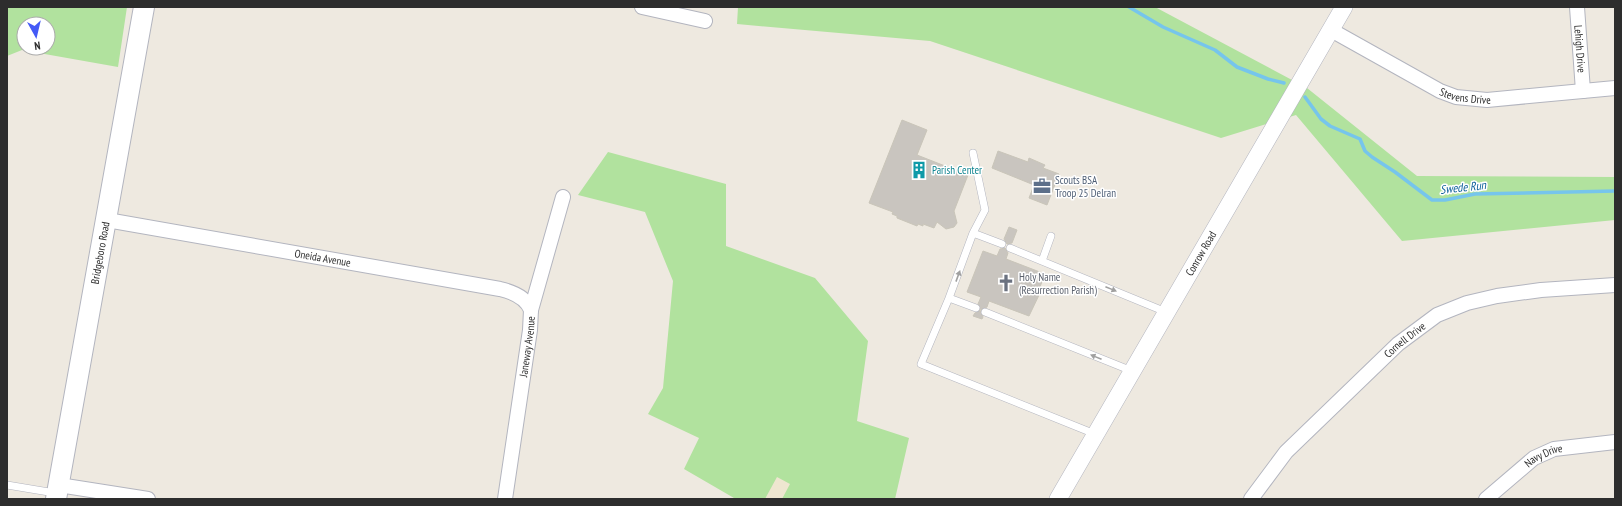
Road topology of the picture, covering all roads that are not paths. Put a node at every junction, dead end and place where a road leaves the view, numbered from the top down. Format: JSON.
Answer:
{"nodes":[{"id":1,"x":144,"y":7,"type":"edge"},
{"id":2,"x":642,"y":7,"type":"edge"},
{"id":3,"x":1344,"y":7,"type":"edge"},
{"id":4,"x":1577,"y":7,"type":"edge"},
{"id":5,"x":705,"y":21,"type":"dead end"},
{"id":6,"x":1331,"y":30,"type":"junction"},
{"id":7,"x":1615,"y":88,"type":"edge"},
{"id":8,"x":1582,"y":91,"type":"junction"},
{"id":9,"x":972,"y":152,"type":"dead end"},
{"id":10,"x":563,"y":197,"type":"dead end"},
{"id":11,"x":107,"y":220,"type":"junction"},
{"id":12,"x":973,"y":233,"type":"junction"},
{"id":13,"x":1051,"y":236,"type":"dead end"},
{"id":14,"x":1002,"y":244,"type":"dead end"},
{"id":15,"x":1010,"y":248,"type":"dead end"},
{"id":16,"x":1042,"y":261,"type":"junction"},
{"id":17,"x":1615,"y":285,"type":"edge"},
{"id":18,"x":949,"y":298,"type":"junction"},
{"id":19,"x":976,"y":308,"type":"dead end"},
{"id":20,"x":531,"y":310,"type":"junction"},
{"id":21,"x":985,"y":312,"type":"dead end"},
{"id":22,"x":1166,"y":312,"type":"junction"},
{"id":23,"x":1132,"y":371,"type":"junction"},
{"id":24,"x":1096,"y":434,"type":"junction"},
{"id":25,"x":1615,"y":442,"type":"edge"},
{"id":26,"x":7,"y":485,"type":"edge"},
{"id":27,"x":58,"y":492,"type":"edge"},
{"id":28,"x":148,"y":499,"type":"edge"},
{"id":29,"x":505,"y":499,"type":"edge"},
{"id":30,"x":1058,"y":499,"type":"edge"},
{"id":31,"x":1251,"y":499,"type":"edge"},
{"id":32,"x":1486,"y":499,"type":"edge"}],
"edges":[{"from":1,"to":11,"type":"main road","name":"Bridgeboro Road"},
{"from":2,"to":5,"type":"street"},
{"from":3,"to":6,"type":"street","name":"Conrow Road"},
{"from":4,"to":8,"type":"street","name":"Lehigh Drive"},
{"from":6,"to":8,"type":"street","name":"Stevens Drive"},
{"from":6,"to":22,"type":"street","name":"Conrow Road"},
{"from":7,"to":8,"type":"street","name":"Stevens Drive"},
{"from":9,"to":12,"type":"lane"},
{"from":10,"to":20,"type":"street","name":"Janeway Avenue"},
{"from":11,"to":20,"type":"street","name":"Oneida Avenue"},
{"from":11,"to":27,"type":"main road","name":"Bridgeboro Road"},
{"from":12,"to":14,"type":"lane"},
{"from":18,"to":12,"type":"lane","one_way":true},
{"from":13,"to":16,"type":"lane"},
{"from":15,"to":16,"type":"lane"},
{"from":16,"to":22,"type":"lane","one_way":true},
{"from":17,"to":31,"type":"street","name":"Cornell Drive"},
{"from":18,"to":19,"type":"lane"},
{"from":18,"to":24,"type":"lane"},
{"from":20,"to":29,"type":"street","name":"Janeway Avenue"},
{"from":23,"to":21,"type":"lane","one_way":true},
{"from":22,"to":23,"type":"street","name":"Conrow Road"},
{"from":23,"to":24,"type":"street","name":"Conrow Road"},
{"from":24,"to":30,"type":"street","name":"Conrow Road"},
{"from":25,"to":32,"type":"street","name":"Navy Drive"},
{"from":26,"to":27,"type":"lane"},
{"from":27,"to":28,"type":"street"}]}
